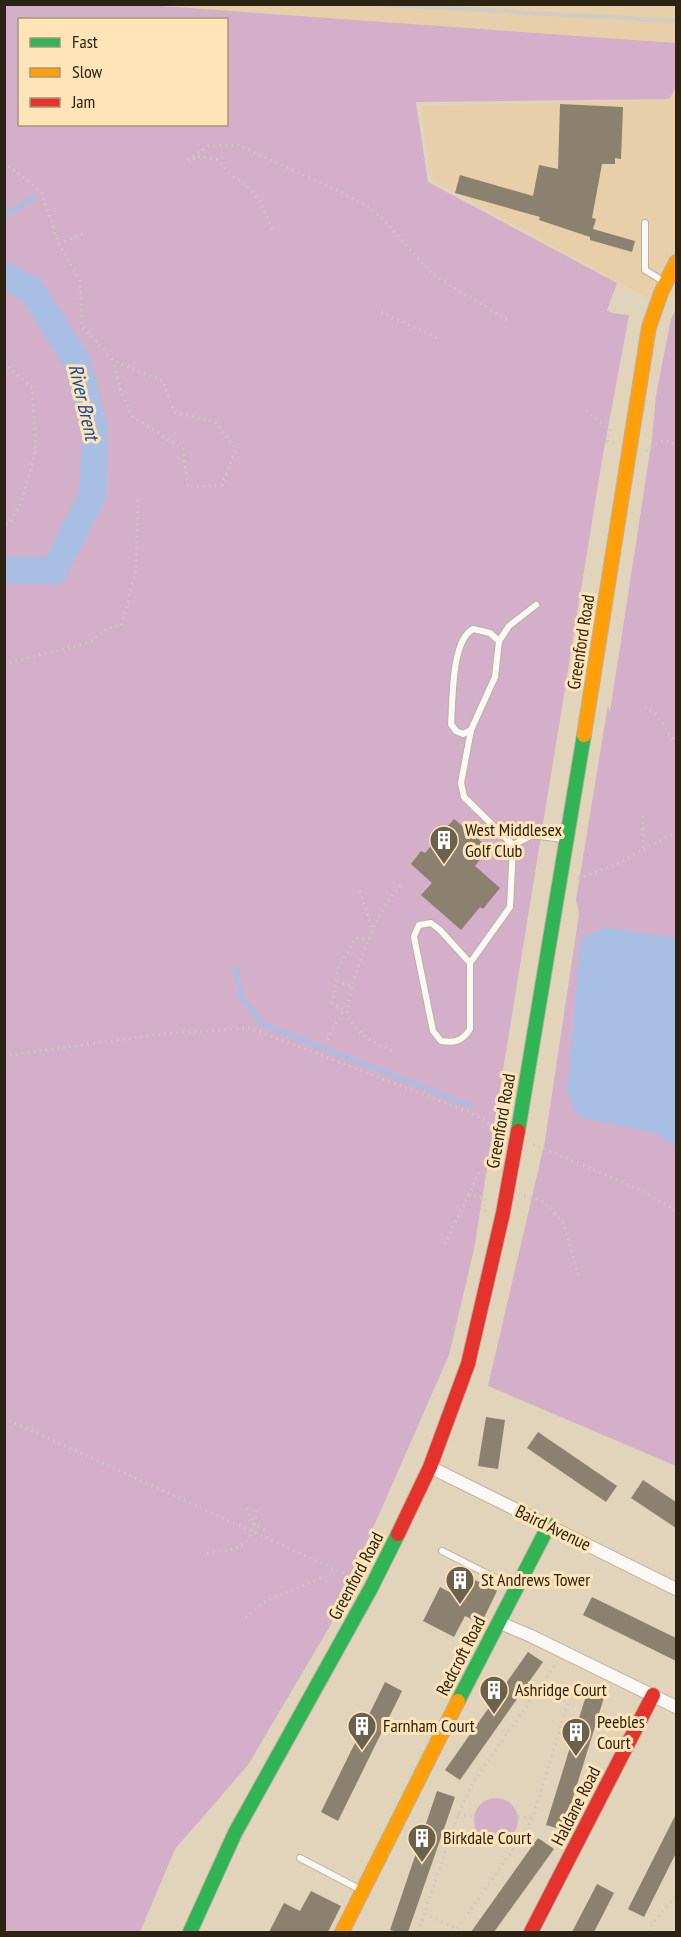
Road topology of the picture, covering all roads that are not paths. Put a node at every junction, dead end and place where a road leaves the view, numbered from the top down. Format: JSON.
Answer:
{"nodes":[{"id":1,"x":645,"y":223,"type":"dead end"},
{"id":2,"x":676,"y":262,"type":"edge"},
{"id":3,"x":665,"y":282,"type":"junction"},
{"id":4,"x":536,"y":605,"type":"dead end"},
{"id":5,"x":499,"y":641,"type":"junction"},
{"id":6,"x":471,"y":730,"type":"junction"},
{"id":7,"x":567,"y":840,"type":"junction"},
{"id":8,"x":513,"y":845,"type":"junction"},
{"id":9,"x":470,"y":963,"type":"junction"},
{"id":10,"x":430,"y":1467,"type":"junction"},
{"id":11,"x":549,"y":1525,"type":"junction"},
{"id":12,"x":442,"y":1551,"type":"dead end"},
{"id":13,"x":516,"y":1589,"type":"junction"},
{"id":14,"x":676,"y":1589,"type":"edge"},
{"id":15,"x":498,"y":1622,"type":"junction"},
{"id":16,"x":653,"y":1695,"type":"junction"},
{"id":17,"x":676,"y":1707,"type":"edge"},
{"id":18,"x":300,"y":1858,"type":"dead end"},
{"id":19,"x":363,"y":1891,"type":"junction"},
{"id":20,"x":190,"y":1932,"type":"edge"},
{"id":21,"x":343,"y":1932,"type":"edge"},
{"id":22,"x":531,"y":1932,"type":"edge"}],
"edges":[{"from":1,"to":3,"type":"lane"},
{"from":2,"to":3,"type":"main road","name":"Greenford Road"},
{"from":3,"to":7,"type":"main road","name":"Greenford Road"},
{"from":4,"to":5,"type":"lane"},
{"from":5,"to":6,"type":"lane"},
{"from":5,"to":6,"type":"lane"},
{"from":6,"to":8,"type":"lane"},
{"from":7,"to":8,"type":"lane"},
{"from":7,"to":10,"type":"main road","name":"Greenford Road"},
{"from":8,"to":9,"type":"lane"},
{"from":9,"to":9,"type":"lane"},
{"from":10,"to":11,"type":"street","name":"Baird Avenue"},
{"from":10,"to":20,"type":"main road","name":"Greenford Road"},
{"from":11,"to":13,"type":"main road","name":"Redcroft Road"},
{"from":11,"to":14,"type":"street","name":"Baird Avenue"},
{"from":12,"to":13,"type":"lane"},
{"from":13,"to":15,"type":"main road","name":"Redcroft Road"},
{"from":15,"to":16,"type":"street"},
{"from":15,"to":19,"type":"main road","name":"Redcroft Road"},
{"from":16,"to":17,"type":"street"},
{"from":16,"to":22,"type":"main road","name":"Haldane Road"},
{"from":18,"to":19,"type":"lane"},
{"from":19,"to":21,"type":"main road","name":"Redcroft Road"}]}
